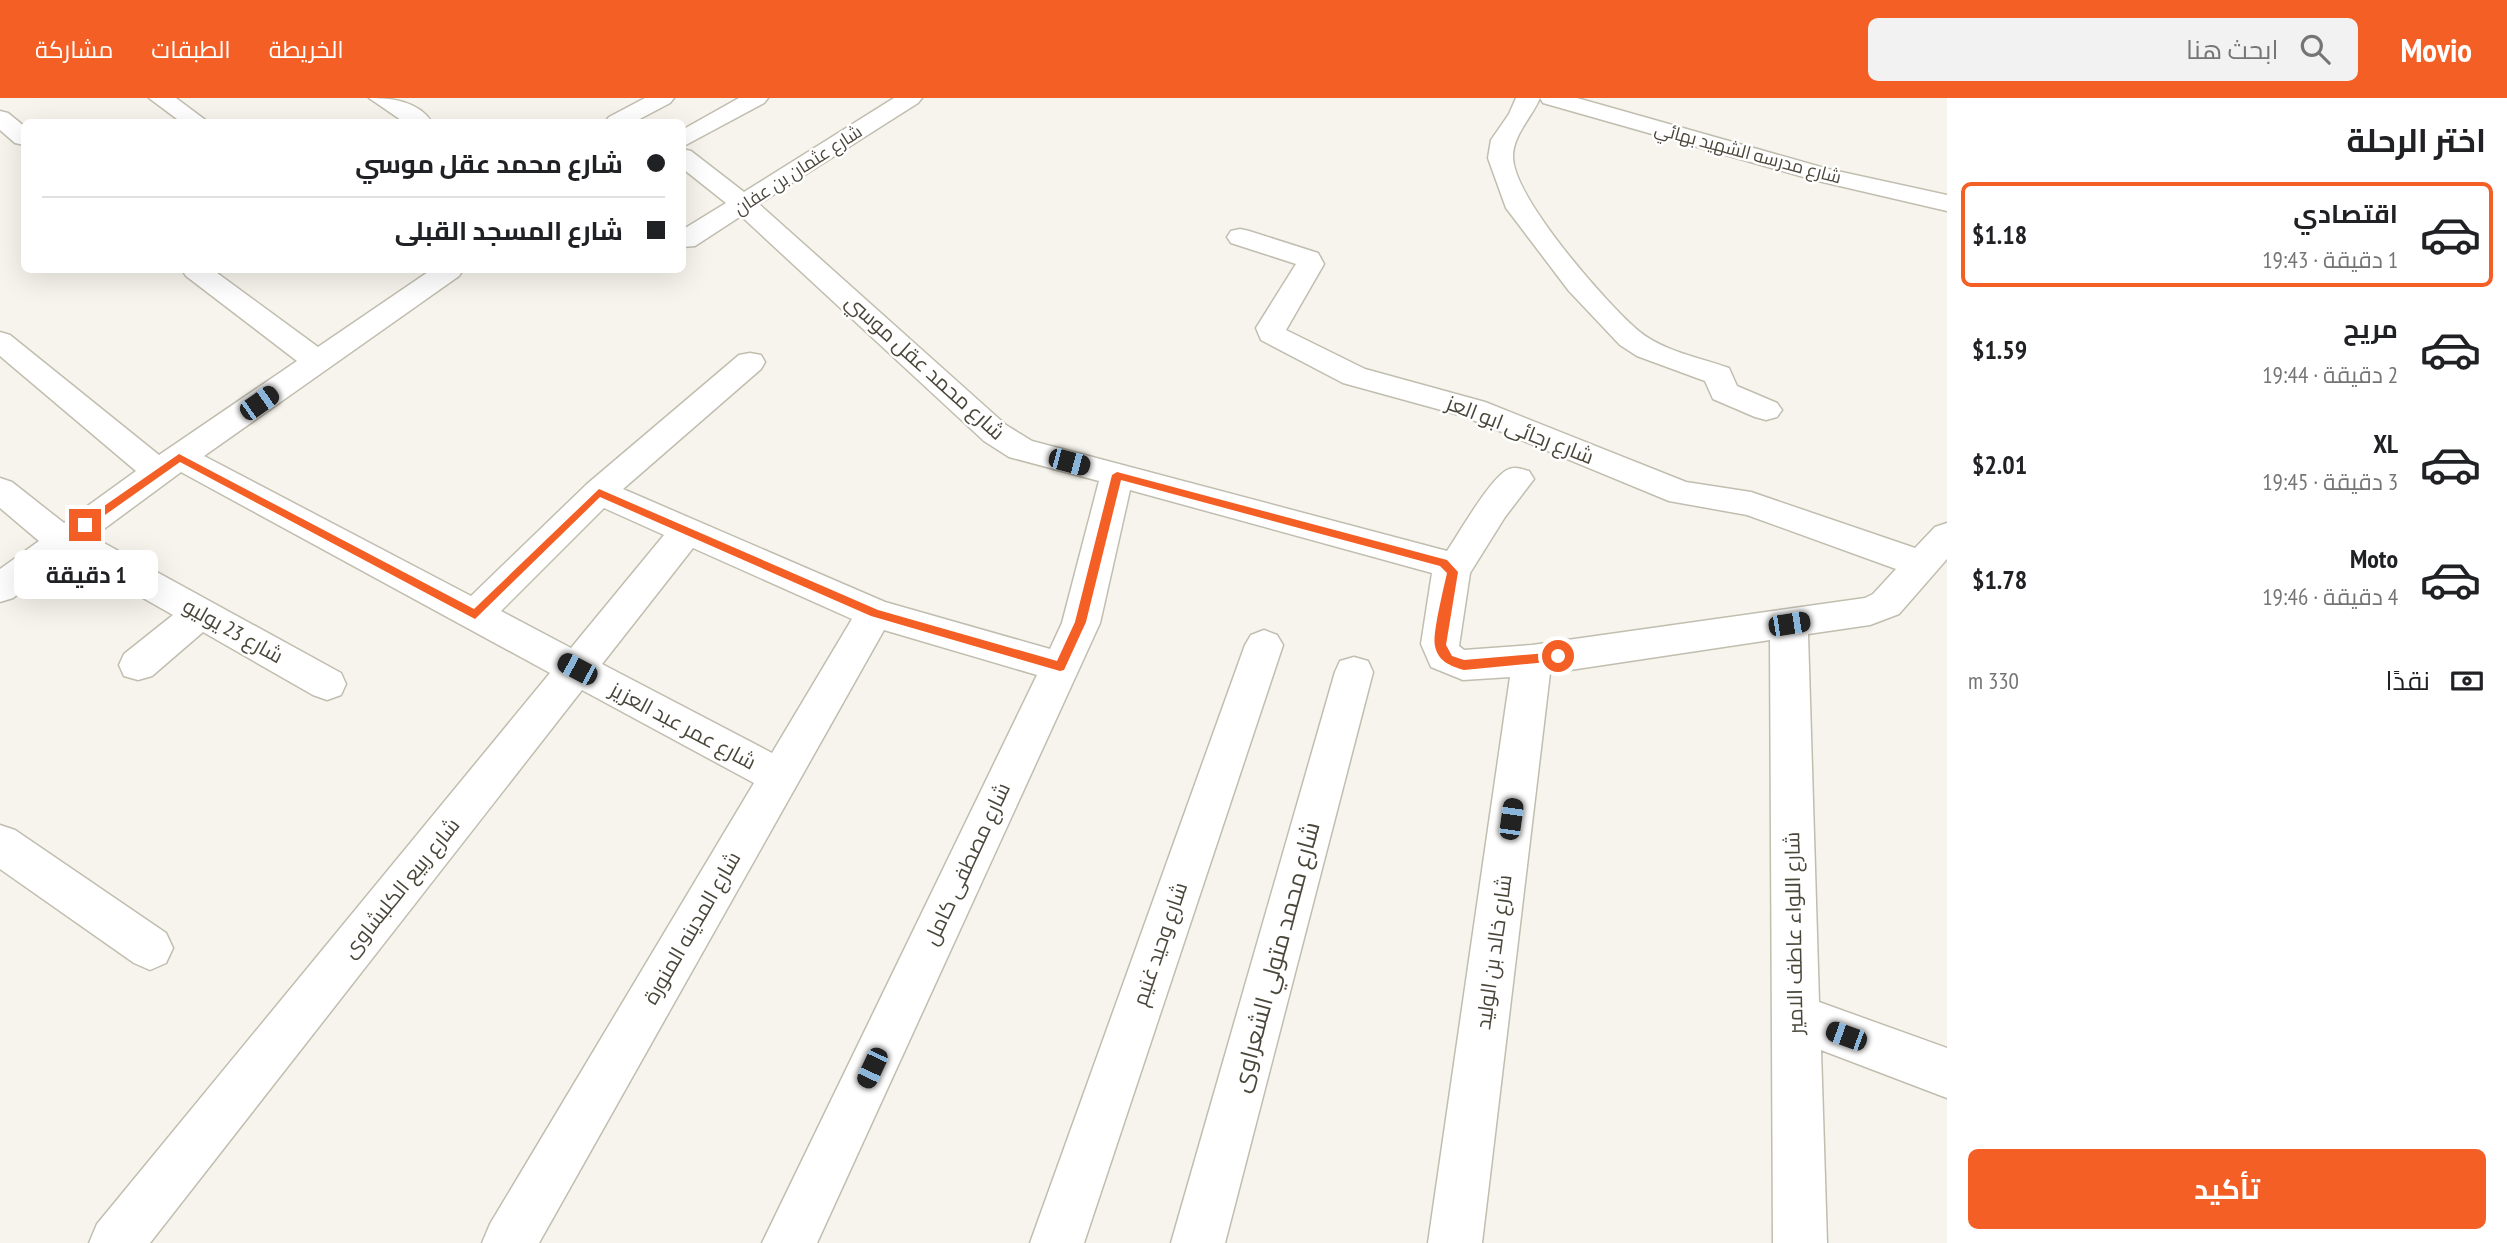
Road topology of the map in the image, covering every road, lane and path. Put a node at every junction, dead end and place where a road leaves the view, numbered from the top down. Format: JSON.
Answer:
{"nodes":[{"id":1,"x":162,"y":98,"type":"edge"},
{"id":2,"x":382,"y":98,"type":"edge"},
{"id":3,"x":662,"y":98,"type":"edge"},
{"id":4,"x":756,"y":98,"type":"edge"},
{"id":5,"x":910,"y":98,"type":"edge"},
{"id":6,"x":1548,"y":98,"type":"edge"},
{"id":7,"x":625,"y":116,"type":"edge"},
{"id":8,"x":0,"y":118,"type":"edge"},
{"id":9,"x":192,"y":119,"type":"edge"},
{"id":10,"x":415,"y":119,"type":"edge"},
{"id":11,"x":21,"y":136,"type":"edge"},
{"id":12,"x":686,"y":138,"type":"edge"},
{"id":13,"x":686,"y":159,"type":"edge"},
{"id":14,"x":1947,"y":203,"type":"edge"},
{"id":15,"x":745,"y":205,"type":"junction"},
{"id":16,"x":1240,"y":237,"type":"dead end"},
{"id":17,"x":686,"y":239,"type":"edge"},
{"id":18,"x":200,"y":273,"type":"edge"},
{"id":19,"x":412,"y":273,"type":"edge"},
{"id":20,"x":437,"y":279,"type":"edge"},
{"id":21,"x":0,"y":341,"type":"edge"},
{"id":22,"x":318,"y":362,"type":"junction"},
{"id":23,"x":750,"y":362,"type":"dead end"},
{"id":24,"x":1766,"y":410,"type":"dead end"},
{"id":25,"x":169,"y":465,"type":"junction"},
{"id":26,"x":1117,"y":475,"type":"junction"},
{"id":27,"x":1517,"y":479,"type":"dead end"},
{"id":28,"x":0,"y":489,"type":"edge"},
{"id":29,"x":599,"y":492,"type":"junction"},
{"id":30,"x":686,"y":532,"type":"junction"},
{"id":31,"x":1947,"y":536,"type":"edge"},
{"id":32,"x":64,"y":540,"type":"junction"},
{"id":33,"x":1922,"y":564,"type":"junction"},
{"id":34,"x":1452,"y":572,"type":"junction"},
{"id":35,"x":0,"y":588,"type":"edge"},
{"id":36,"x":200,"y":613,"type":"junction"},
{"id":37,"x":874,"y":613,"type":"junction"},
{"id":38,"x":475,"y":615,"type":"junction"},
{"id":39,"x":1789,"y":624,"type":"junction"},
{"id":40,"x":1264,"y":645,"type":"dead end"},
{"id":41,"x":1532,"y":660,"type":"junction"},
{"id":42,"x":138,"y":665,"type":"dead end"},
{"id":43,"x":1060,"y":667,"type":"junction"},
{"id":44,"x":577,"y":669,"type":"junction"},
{"id":45,"x":1354,"y":672,"type":"dead end"},
{"id":46,"x":327,"y":684,"type":"dead end"},
{"id":47,"x":780,"y":777,"type":"junction"},
{"id":48,"x":0,"y":844,"type":"edge"},
{"id":49,"x":150,"y":948,"type":"dead end"},
{"id":50,"x":1796,"y":1017,"type":"junction"},
{"id":51,"x":1947,"y":1073,"type":"edge"},
{"id":52,"x":116,"y":1243,"type":"edge"},
{"id":53,"x":509,"y":1243,"type":"edge"},
{"id":54,"x":789,"y":1243,"type":"edge"},
{"id":55,"x":1056,"y":1243,"type":"edge"},
{"id":56,"x":1199,"y":1243,"type":"edge"},
{"id":57,"x":1455,"y":1243,"type":"edge"},
{"id":58,"x":1800,"y":1243,"type":"edge"}],
"edges":[{"from":1,"to":9,"type":"street"},
{"from":2,"to":10,"type":"street"},
{"from":3,"to":7,"type":"street"},
{"from":4,"to":12,"type":"street"},
{"from":5,"to":15,"type":"street","name":"شارع عثمان بن عفان"},
{"from":6,"to":14,"type":"street","name":"شارع مدرسه الشهيد بهائي"},
{"from":6,"to":24,"type":"street"},
{"from":8,"to":11,"type":"street"},
{"from":13,"to":15,"type":"street","name":"شارع محمد عقل موسي"},
{"from":15,"to":17,"type":"street","name":"شارع عثمان بن عفان"},
{"from":15,"to":26,"type":"street","name":"شارع محمد عقل موسي"},
{"from":16,"to":33,"type":"street","name":"شارع رجائى ابو العز"},
{"from":18,"to":22,"type":"street"},
{"from":19,"to":20,"type":"street"},
{"from":20,"to":22,"type":"street"},
{"from":21,"to":25,"type":"street","name":"شارع عمر عبد العزيز"},
{"from":22,"to":25,"type":"street"},
{"from":23,"to":29,"type":"street"},
{"from":25,"to":32,"type":"street"},
{"from":25,"to":38,"type":"street","name":"شارع عمر عبد العزيز"},
{"from":26,"to":34,"type":"street","name":"شارع محمد عقل موسي"},
{"from":26,"to":43,"type":"street","name":"شارع مصطفى كامل"},
{"from":27,"to":34,"type":"street"},
{"from":28,"to":32,"type":"street","name":"شارع 23 يوليو"},
{"from":29,"to":30,"type":"street"},
{"from":29,"to":38,"type":"street"},
{"from":30,"to":37,"type":"street"},
{"from":30,"to":44,"type":"street","name":"شارع ربيع الكلبشاوى"},
{"from":31,"to":33,"type":"street"},
{"from":32,"to":35,"type":"street"},
{"from":32,"to":36,"type":"street","name":"شارع 23 يوليو"},
{"from":33,"to":39,"type":"street"},
{"from":34,"to":41,"type":"street"},
{"from":36,"to":42,"type":"street"},
{"from":36,"to":46,"type":"street","name":"شارع 23 يوليو"},
{"from":37,"to":43,"type":"street"},
{"from":37,"to":47,"type":"street","name":"شارع المدينه المنورة"},
{"from":38,"to":44,"type":"street","name":"شارع عمر عبد العزيز"},
{"from":39,"to":41,"type":"street"},
{"from":39,"to":50,"type":"street","name":"شارع اللواء عاطف الامير"},
{"from":40,"to":55,"type":"street","name":"شارع وحيد غنيم"},
{"from":41,"to":57,"type":"street","name":"شارع خالد بن الوليد"},
{"from":43,"to":54,"type":"street","name":"شارع مصطفى كامل"},
{"from":44,"to":47,"type":"street","name":"شارع عمر عبد العزيز"},
{"from":44,"to":52,"type":"street","name":"شارع ربيع الكلبشاوى"},
{"from":45,"to":56,"type":"street","name":"شارع محمد متولي الشعراوى"},
{"from":47,"to":53,"type":"street","name":"شارع المدينه المنورة"},
{"from":48,"to":49,"type":"street"},
{"from":50,"to":51,"type":"street"},
{"from":50,"to":58,"type":"street","name":"شارع اللواء عاطف الامير"}]}
